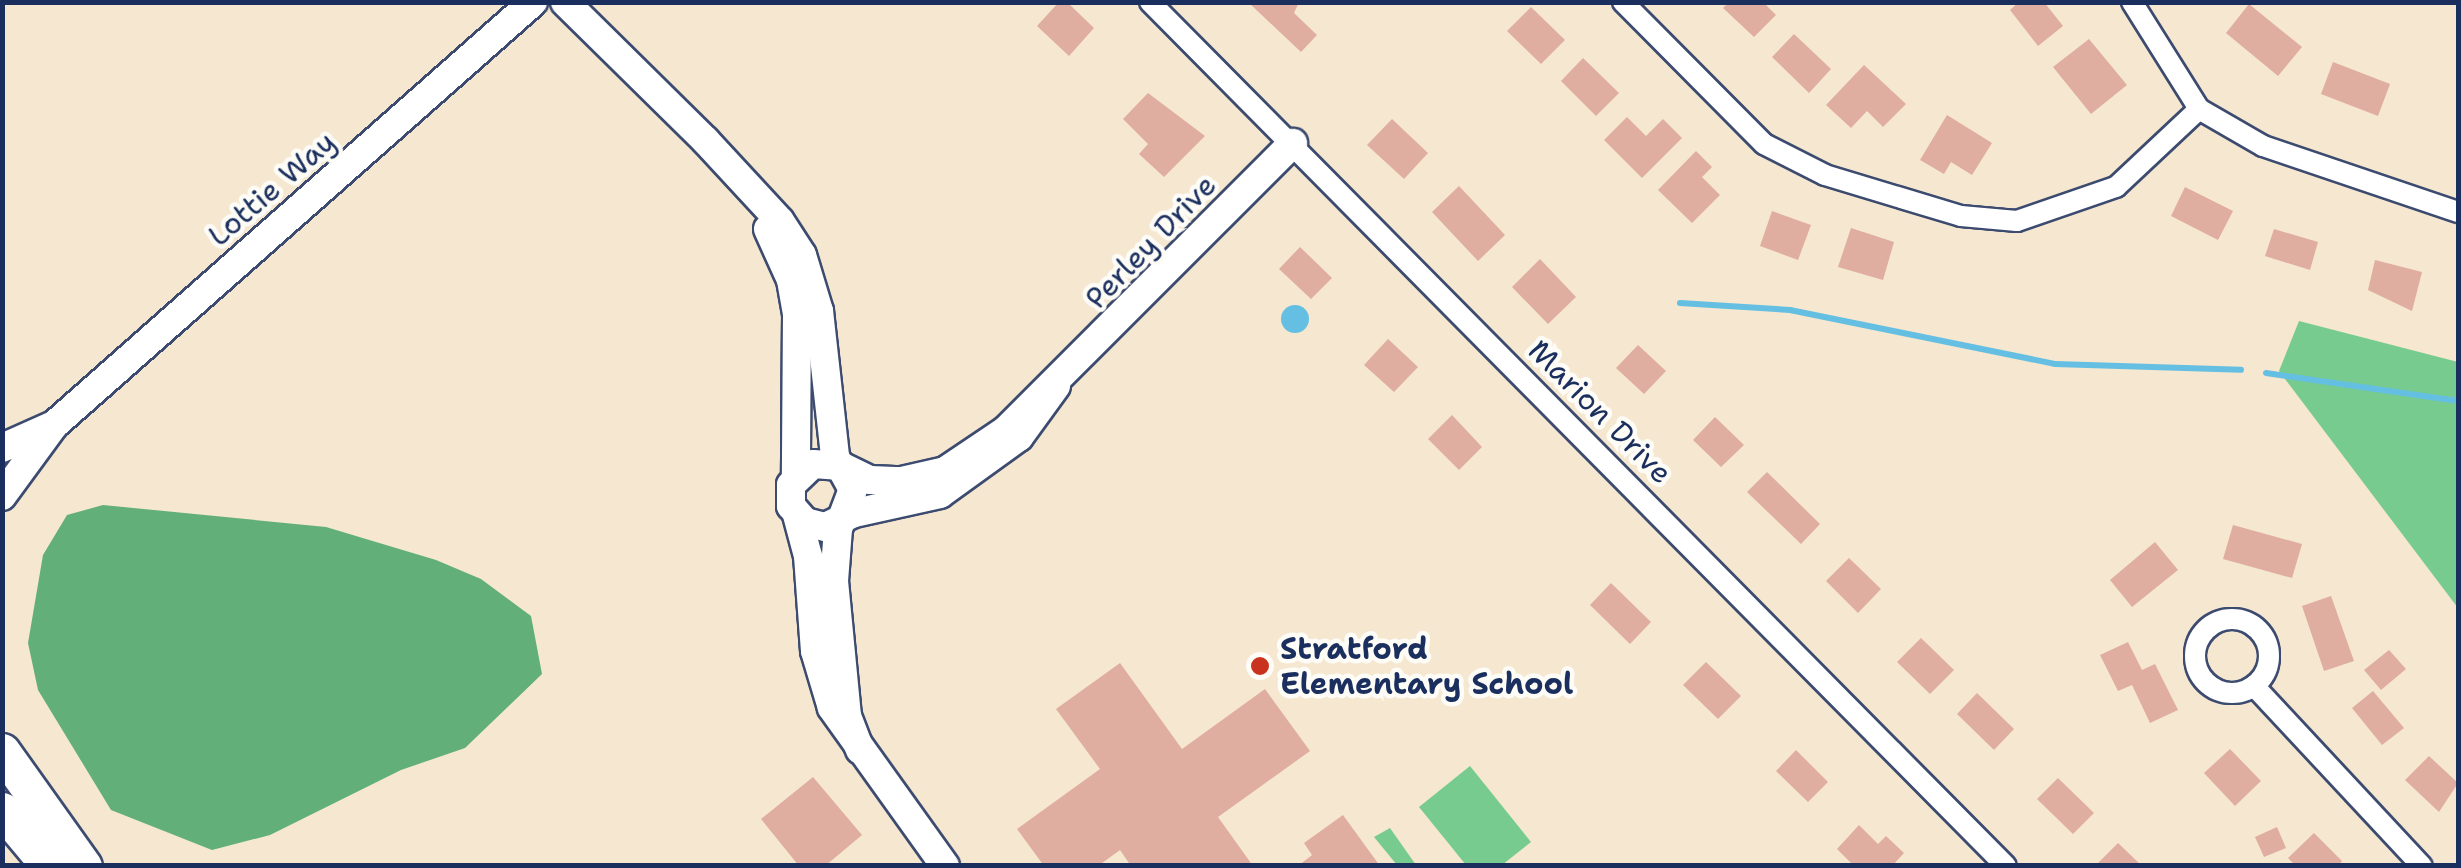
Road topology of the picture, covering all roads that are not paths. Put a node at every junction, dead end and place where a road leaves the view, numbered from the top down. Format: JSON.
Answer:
{"nodes":[{"id":1,"x":534,"y":2,"type":"edge"},
{"id":2,"x":566,"y":2,"type":"edge"},
{"id":3,"x":1150,"y":2,"type":"edge"},
{"id":4,"x":1622,"y":2,"type":"edge"},
{"id":5,"x":2132,"y":2,"type":"edge"},
{"id":6,"x":2199,"y":109,"type":"junction"},
{"id":7,"x":1292,"y":143,"type":"junction"},
{"id":8,"x":746,"y":188,"type":"junction"},
{"id":9,"x":2458,"y":212,"type":"edge"},
{"id":10,"x":1056,"y":386,"type":"junction"},
{"id":11,"x":54,"y":424,"type":"junction"},
{"id":12,"x":2,"y":448,"type":"edge"},
{"id":13,"x":841,"y":466,"type":"junction"},
{"id":14,"x":796,"y":476,"type":"junction"},
{"id":15,"x":2,"y":496,"type":"edge"},
{"id":16,"x":797,"y":516,"type":"junction"},
{"id":17,"x":844,"y":518,"type":"junction"},
{"id":18,"x":2254,"y":686,"type":"dead end"},
{"id":19,"x":860,"y":750,"type":"junction"},
{"id":20,"x":2,"y":752,"type":"edge"},
{"id":21,"x":2,"y":810,"type":"edge"},
{"id":22,"x":48,"y":866,"type":"edge"},
{"id":23,"x":84,"y":866,"type":"edge"},
{"id":24,"x":945,"y":866,"type":"edge"},
{"id":25,"x":2006,"y":866,"type":"edge"},
{"id":26,"x":2422,"y":866,"type":"edge"}],
"edges":[{"from":1,"to":11,"type":"street","name":"Lottie Way"},
{"from":2,"to":8,"type":"street"},
{"from":3,"to":7,"type":"street","name":"Marion Drive"},
{"from":4,"to":6,"type":"street"},
{"from":5,"to":6,"type":"street"},
{"from":6,"to":9,"type":"street"},
{"from":7,"to":10,"type":"street","name":"Perley Drive"},
{"from":7,"to":25,"type":"street","name":"Marion Drive"},
{"from":8,"to":13,"type":"street"},
{"from":8,"to":14,"type":"street"},
{"from":10,"to":13,"type":"street","name":"Perley Drive"},
{"from":10,"to":17,"type":"street","name":"Perley Drive"},
{"from":11,"to":12,"type":"street","name":"Lottie Way"},
{"from":11,"to":15,"type":"street","name":"Lottie Way"},
{"from":13,"to":14,"type":"street"},
{"from":13,"to":17,"type":"street"},
{"from":14,"to":16,"type":"street"},
{"from":16,"to":17,"type":"street"},
{"from":16,"to":19,"type":"street"},
{"from":17,"to":19,"type":"street"},
{"from":18,"to":26,"type":"street"},
{"from":19,"to":24,"type":"street"},
{"from":20,"to":23,"type":"highway"},
{"from":21,"to":22,"type":"highway"}]}
